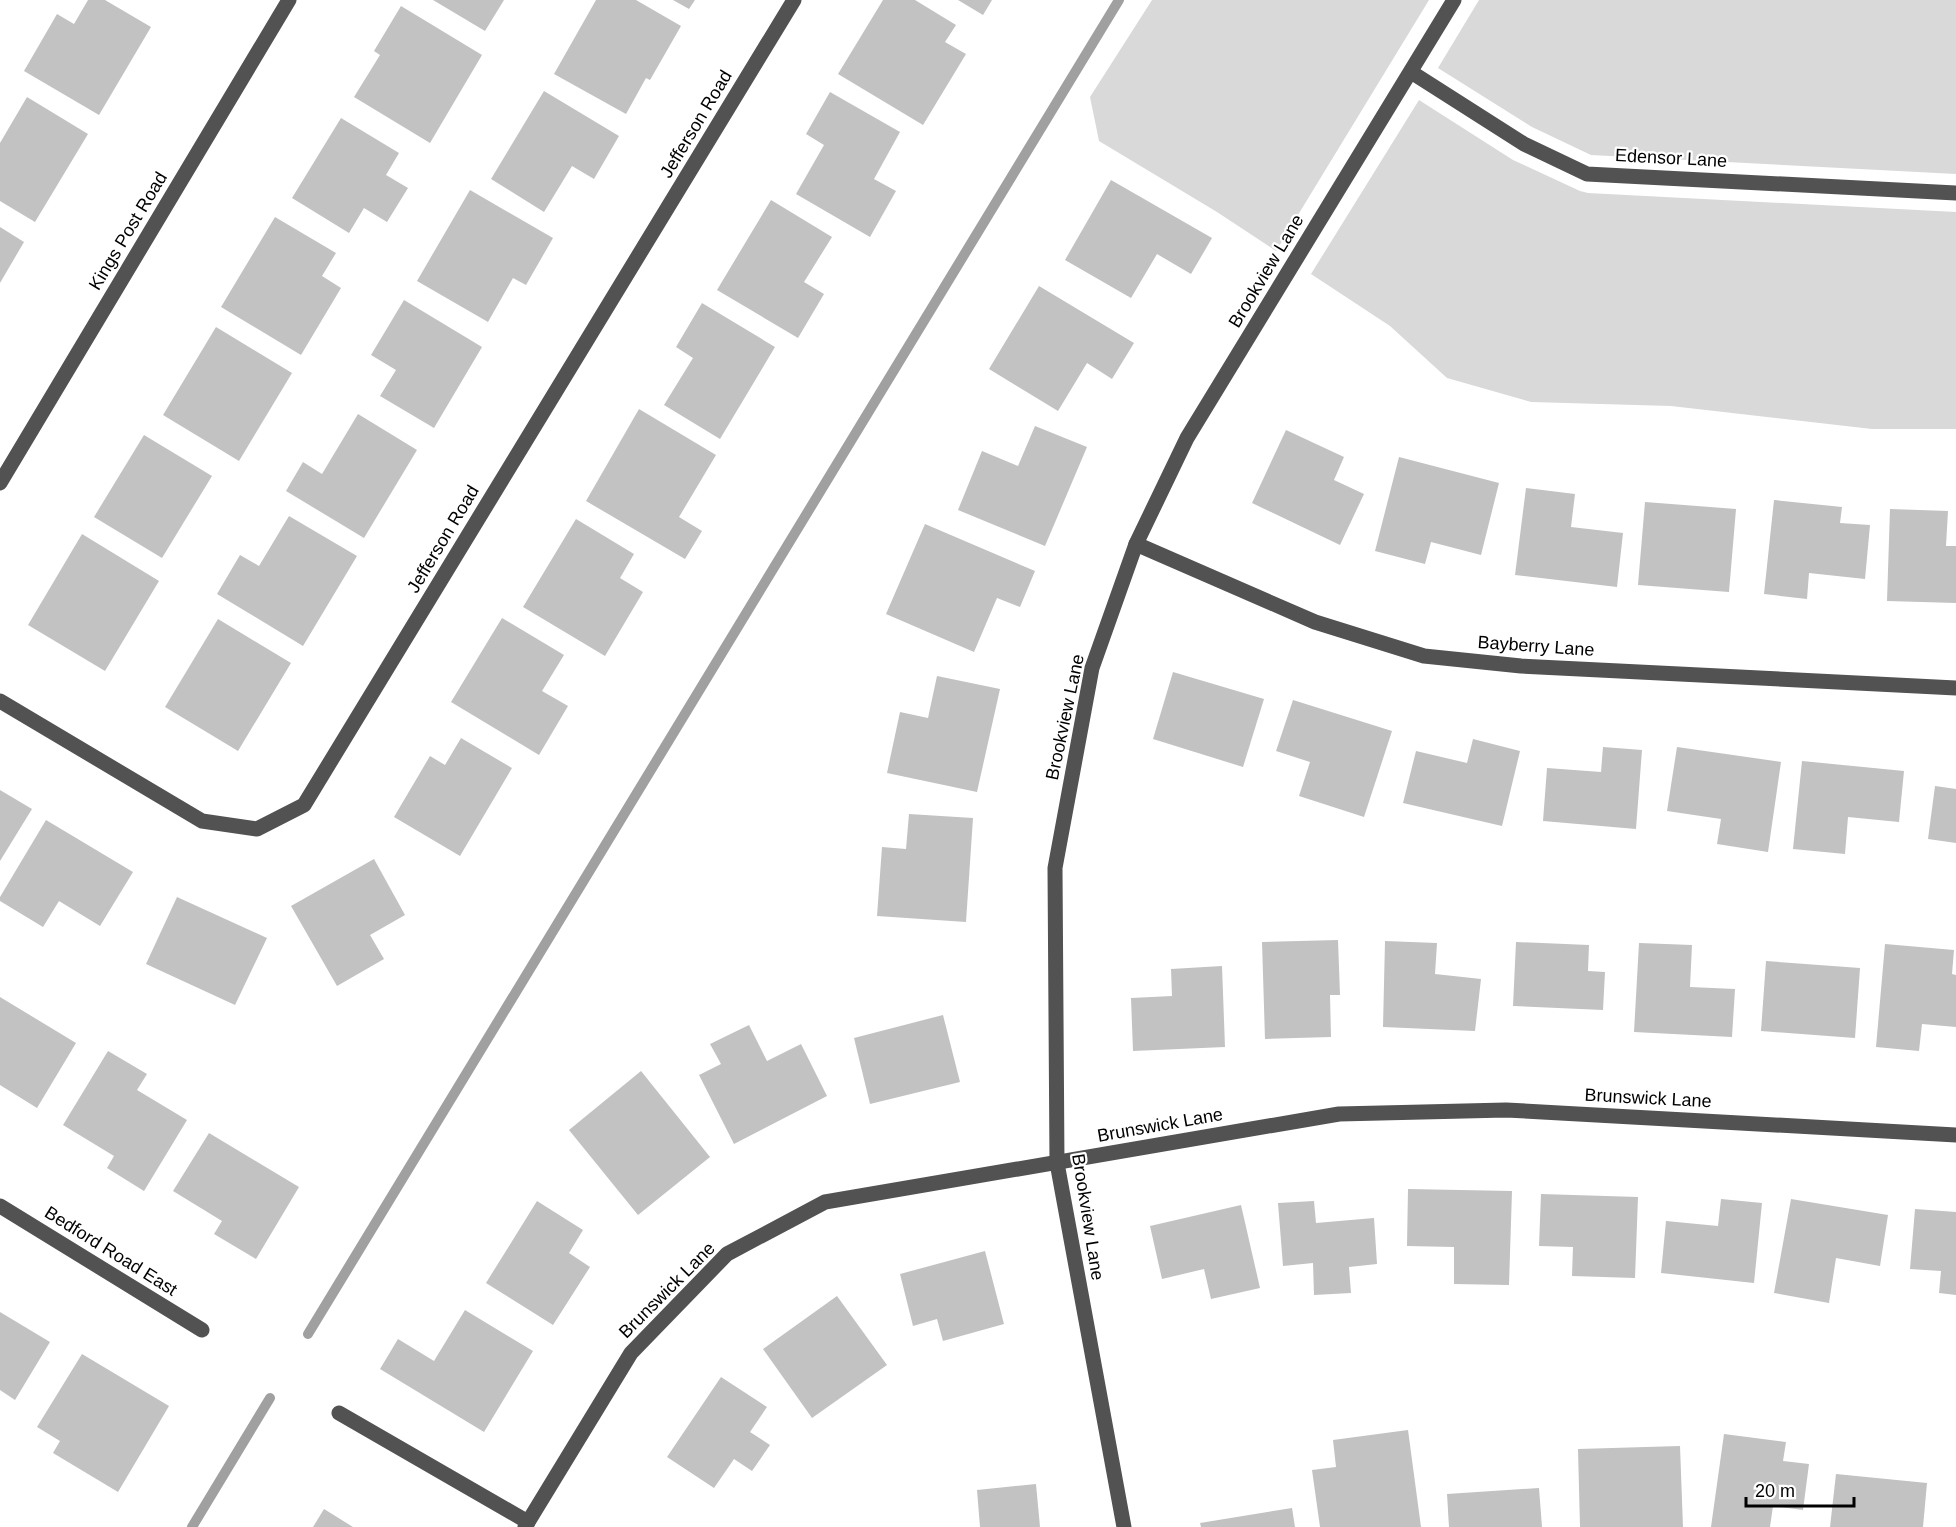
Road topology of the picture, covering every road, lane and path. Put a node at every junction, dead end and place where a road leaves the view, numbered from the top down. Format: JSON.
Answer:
{"nodes":[{"id":1,"x":289,"y":0,"type":"edge"},
{"id":2,"x":794,"y":0,"type":"edge"},
{"id":3,"x":1454,"y":0,"type":"edge"},
{"id":4,"x":1410,"y":72,"type":"junction"},
{"id":5,"x":1956,"y":193,"type":"edge"},
{"id":6,"x":0,"y":483,"type":"edge"},
{"id":7,"x":1136,"y":544,"type":"junction"},
{"id":8,"x":1956,"y":688,"type":"edge"},
{"id":9,"x":0,"y":701,"type":"edge"},
{"id":10,"x":1956,"y":1135,"type":"edge"},
{"id":11,"x":1057,"y":1163,"type":"junction"},
{"id":12,"x":0,"y":1206,"type":"edge"},
{"id":13,"x":202,"y":1330,"type":"dead end"},
{"id":14,"x":339,"y":1413,"type":"dead end"},
{"id":15,"x":527,"y":1524,"type":"edge"},
{"id":16,"x":1124,"y":1527,"type":"edge"}],
"edges":[{"from":1,"to":6,"type":"street","name":"Kings Post Road"},
{"from":2,"to":9,"type":"street","name":"Jefferson Road"},
{"from":3,"to":4,"type":"street","name":"Brookview Lane"},
{"from":4,"to":5,"type":"street","name":"Edensor Lane"},
{"from":4,"to":7,"type":"street","name":"Brookview Lane"},
{"from":7,"to":8,"type":"street","name":"Bayberry Lane"},
{"from":7,"to":11,"type":"street","name":"Brookview Lane"},
{"from":10,"to":11,"type":"street","name":"Brunswick Lane"},
{"from":11,"to":15,"type":"street","name":"Brunswick Lane"},
{"from":11,"to":16,"type":"street","name":"Brookview Lane"},
{"from":12,"to":13,"type":"street","name":"Bedford Road East"},
{"from":14,"to":15,"type":"street"}]}
